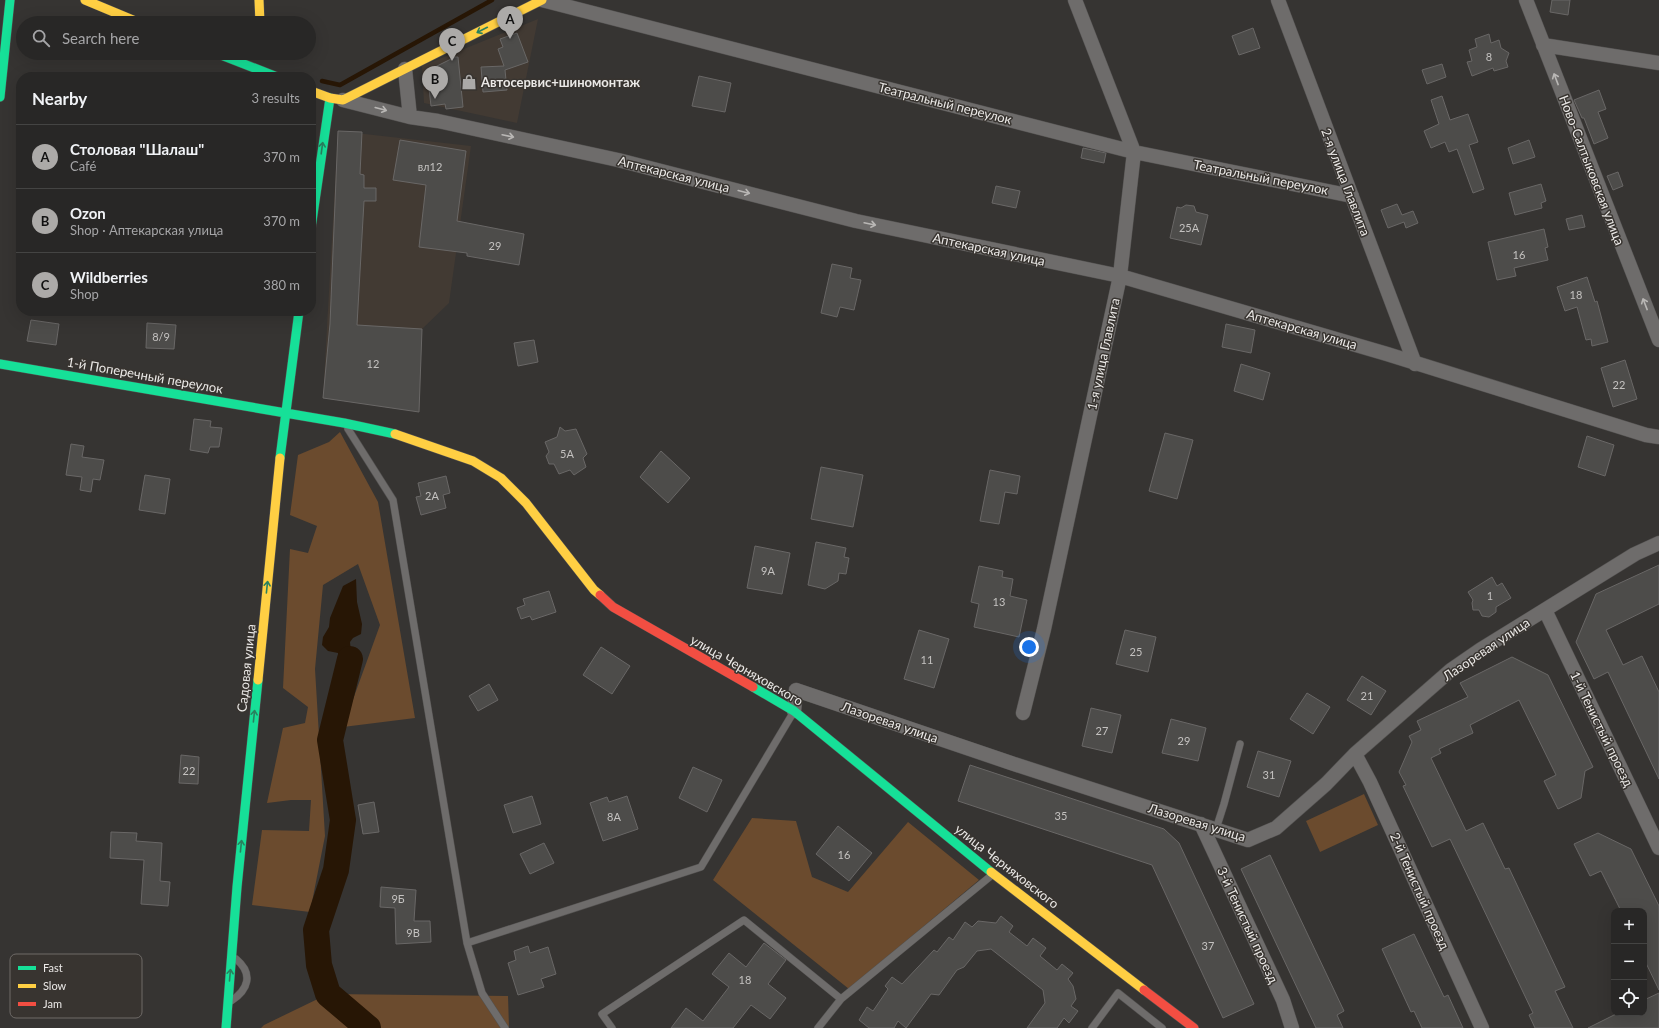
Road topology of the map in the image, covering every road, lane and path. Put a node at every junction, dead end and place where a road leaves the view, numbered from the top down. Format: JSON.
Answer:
{"nodes":[{"id":1,"x":10,"y":0,"type":"edge"},
{"id":2,"x":85,"y":0,"type":"edge"},
{"id":3,"x":258,"y":0,"type":"edge"},
{"id":4,"x":542,"y":0,"type":"edge"},
{"id":5,"x":1075,"y":0,"type":"edge"},
{"id":6,"x":1278,"y":0,"type":"edge"},
{"id":7,"x":1526,"y":0,"type":"edge"},
{"id":8,"x":123,"y":16,"type":"edge"},
{"id":9,"x":259,"y":16,"type":"edge"},
{"id":10,"x":1543,"y":45,"type":"junction"},
{"id":11,"x":238,"y":60,"type":"edge"},
{"id":12,"x":1659,"y":63,"type":"edge"},
{"id":13,"x":405,"y":69,"type":"junction"},
{"id":14,"x":269,"y":72,"type":"edge"},
{"id":15,"x":316,"y":93,"type":"edge"},
{"id":16,"x":0,"y":97,"type":"edge"},
{"id":17,"x":337,"y":99,"type":"junction"},
{"id":18,"x":410,"y":117,"type":"junction"},
{"id":19,"x":1134,"y":152,"type":"junction"},
{"id":20,"x":1352,"y":196,"type":"junction"},
{"id":21,"x":316,"y":203,"type":"edge"},
{"id":22,"x":1120,"y":276,"type":"junction"},
{"id":23,"x":298,"y":316,"type":"edge"},
{"id":24,"x":1659,"y":340,"type":"edge"},
{"id":25,"x":0,"y":364,"type":"edge"},
{"id":26,"x":1415,"y":364,"type":"junction"},
{"id":27,"x":285,"y":413,"type":"junction"},
{"id":28,"x":344,"y":424,"type":"junction"},
{"id":29,"x":1659,"y":437,"type":"edge"},
{"id":30,"x":1659,"y":543,"type":"edge"},
{"id":31,"x":1545,"y":610,"type":"junction"},
{"id":32,"x":794,"y":711,"type":"junction"},
{"id":33,"x":1023,"y":712,"type":"dead end"},
{"id":34,"x":1240,"y":744,"type":"dead end"},
{"id":35,"x":1355,"y":754,"type":"junction"},
{"id":36,"x":1201,"y":824,"type":"junction"},
{"id":37,"x":1216,"y":829,"type":"junction"},
{"id":38,"x":1659,"y":848,"type":"edge"},
{"id":39,"x":993,"y":873,"type":"junction"},
{"id":40,"x":467,"y":944,"type":"junction"},
{"id":41,"x":231,"y":956,"type":"junction"},
{"id":42,"x":841,"y":999,"type":"junction"},
{"id":43,"x":228,"y":1004,"type":"junction"},
{"id":44,"x":226,"y":1028,"type":"edge"},
{"id":45,"x":504,"y":1028,"type":"edge"},
{"id":46,"x":612,"y":1028,"type":"edge"},
{"id":47,"x":818,"y":1028,"type":"edge"},
{"id":48,"x":1092,"y":1028,"type":"edge"},
{"id":49,"x":1162,"y":1028,"type":"edge"},
{"id":50,"x":1194,"y":1028,"type":"edge"},
{"id":51,"x":1292,"y":1028,"type":"edge"},
{"id":52,"x":1482,"y":1028,"type":"edge"}],
"edges":[{"from":1,"to":16,"type":"street"},
{"from":2,"to":8,"type":"street"},
{"from":3,"to":9,"type":"street"},
{"from":4,"to":13,"type":"street","one_way":true},
{"from":4,"to":19,"type":"street","name":"Театральный переулок"},
{"from":5,"to":19,"type":"street","name":"1-я улица Главлита"},
{"from":6,"to":20,"type":"street","name":"2-я улица Главлита"},
{"from":7,"to":10,"type":"street","name":"Ново-Салтыковская улица"},
{"from":10,"to":12,"type":"street"},
{"from":24,"to":10,"type":"street","name":"Ново-Салтыковская улица","one_way":true},
{"from":11,"to":14,"type":"street"},
{"from":13,"to":17,"type":"street"},
{"from":13,"to":18,"type":"street"},
{"from":15,"to":17,"type":"street","name":"Аптекарская улица"},
{"from":17,"to":18,"type":"street","name":"Аптекарская улица","one_way":true},
{"from":21,"to":17,"type":"street","one_way":true},
{"from":18,"to":22,"type":"street","name":"Аптекарская улица","one_way":true},
{"from":19,"to":20,"type":"street","name":"Театральный переулок"},
{"from":19,"to":22,"type":"street","name":"1-я улица Главлита"},
{"from":20,"to":26,"type":"street","name":"2-я улица Главлита"},
{"from":22,"to":26,"type":"street","name":"Аптекарская улица"},
{"from":22,"to":33,"type":"street","name":"1-я улица Главлита"},
{"from":23,"to":27,"type":"street","name":"Садовая улица"},
{"from":25,"to":27,"type":"street","name":"1-й Поперечный переулок"},
{"from":26,"to":29,"type":"street","name":"Аптекарская улица"},
{"from":27,"to":28,"type":"street","name":"улица Черняховского"},
{"from":41,"to":27,"type":"street","name":"Садовая улица","one_way":true},
{"from":28,"to":32,"type":"street","name":"улица Черняховского"},
{"from":28,"to":40,"type":"lane"},
{"from":30,"to":31,"type":"street","name":"Лазоревая улица"},
{"from":31,"to":35,"type":"street","name":"Лазоревая улица"},
{"from":31,"to":38,"type":"street","name":"1-й Тенистый проезд"},
{"from":32,"to":36,"type":"street","name":"Лазоревая улица"},
{"from":32,"to":39,"type":"street","name":"улица Черняховского"},
{"from":32,"to":40,"type":"lane"},
{"from":34,"to":37,"type":"lane"},
{"from":35,"to":37,"type":"street","name":"Лазоревая улица"},
{"from":35,"to":52,"type":"street","name":"2-й Тенистый проезд"},
{"from":36,"to":37,"type":"street","name":"Лазоревая улица"},
{"from":36,"to":51,"type":"street","name":"3-й Тенистый проезд"},
{"from":39,"to":42,"type":"lane"},
{"from":39,"to":50,"type":"street","name":"улица Черняховского"},
{"from":40,"to":45,"type":"lane"},
{"from":43,"to":41,"type":"street","name":"Садовая улица","one_way":true},
{"from":41,"to":43,"type":"lane"},
{"from":42,"to":46,"type":"lane"},
{"from":42,"to":47,"type":"lane"},
{"from":43,"to":44,"type":"street","name":"Садовая улица"},
{"from":48,"to":49,"type":"lane"}]}
